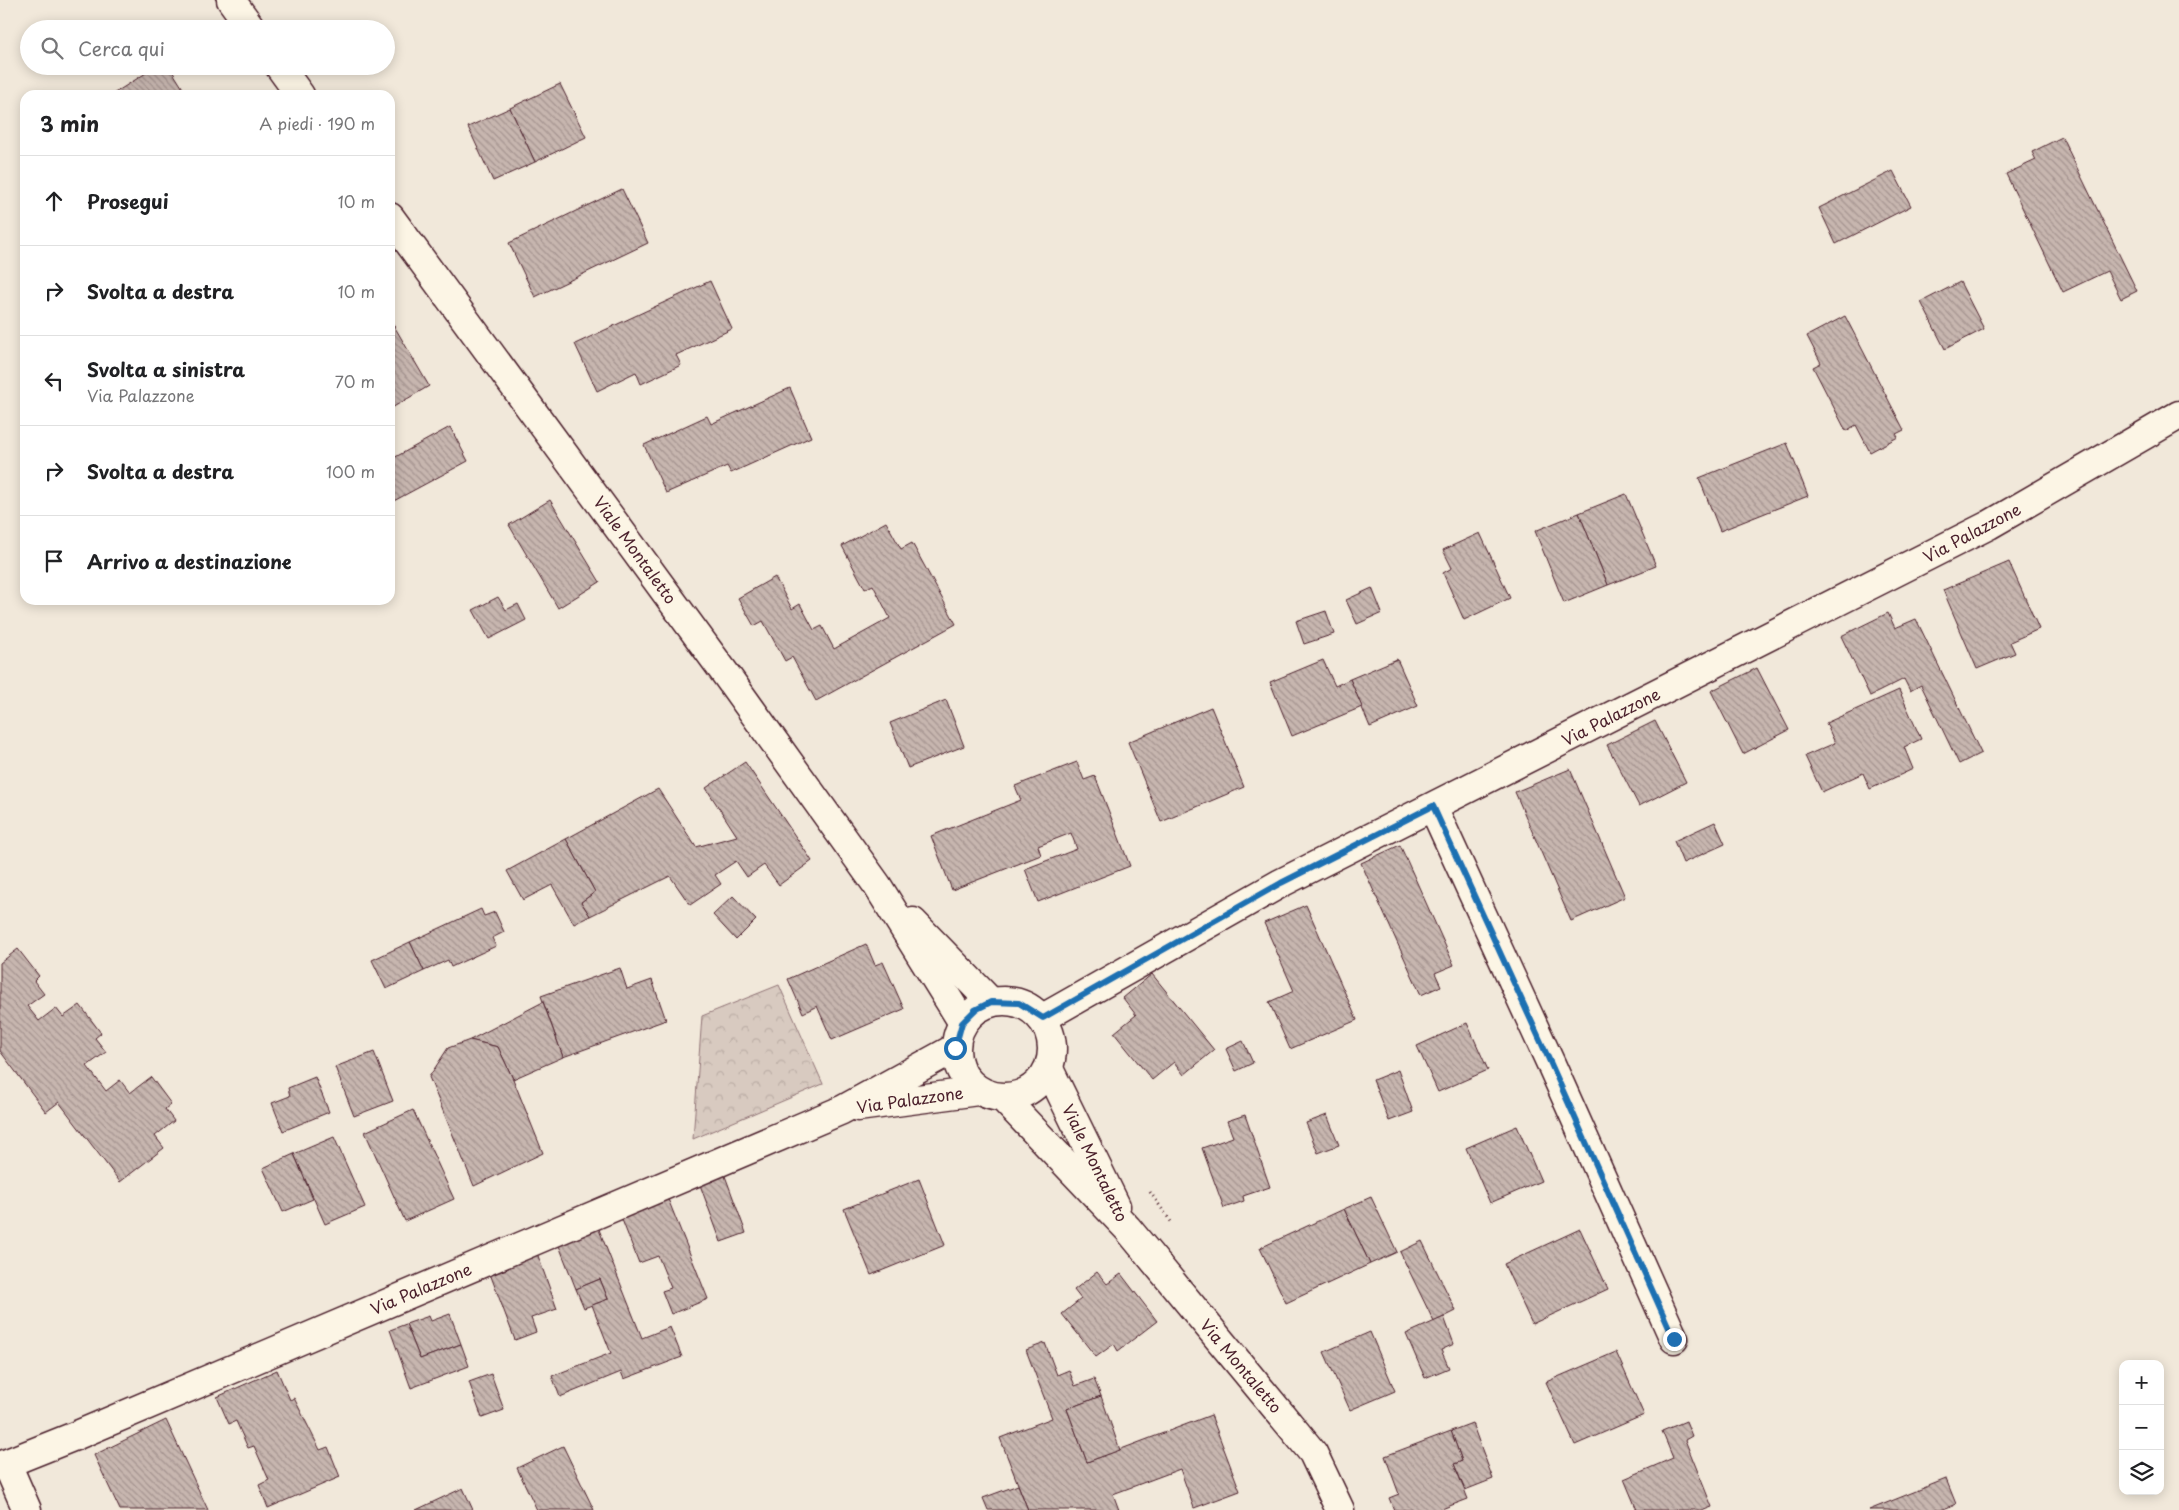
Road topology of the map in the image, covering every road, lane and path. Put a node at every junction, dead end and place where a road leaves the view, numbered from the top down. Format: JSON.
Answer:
{"nodes":[{"id":1,"x":231,"y":0,"type":"edge"},
{"id":2,"x":245,"y":20,"type":"edge"},
{"id":3,"x":286,"y":75,"type":"edge"},
{"id":4,"x":296,"y":90,"type":"edge"},
{"id":5,"x":395,"y":224,"type":"edge"},
{"id":6,"x":2179,"y":415,"type":"edge"},
{"id":7,"x":1433,"y":806,"type":"junction"},
{"id":8,"x":877,"y":885,"type":"junction"},
{"id":9,"x":991,"y":1002,"type":"junction"},
{"id":10,"x":1043,"y":1018,"type":"junction"},
{"id":11,"x":959,"y":1036,"type":"junction"},
{"id":12,"x":1049,"y":1069,"type":"junction"},
{"id":13,"x":978,"y":1090,"type":"junction"},
{"id":14,"x":1004,"y":1099,"type":"junction"},
{"id":15,"x":842,"y":1110,"type":"junction"},
{"id":16,"x":1150,"y":1190,"type":"dead end"},
{"id":17,"x":1128,"y":1230,"type":"junction"},
{"id":18,"x":1178,"y":1231,"type":"dead end"},
{"id":19,"x":1674,"y":1339,"type":"dead end"},
{"id":20,"x":3,"y":1465,"type":"edge"},
{"id":21,"x":27,"y":1510,"type":"edge"},
{"id":22,"x":1340,"y":1510,"type":"edge"}],
"edges":[{"from":1,"to":2,"type":"street"},
{"from":3,"to":4,"type":"street"},
{"from":5,"to":8,"type":"street","name":"Viale Montaletto"},
{"from":6,"to":7,"type":"street","name":"Via Palazzone"},
{"from":7,"to":10,"type":"street","name":"Via Palazzone"},
{"from":7,"to":19,"type":"street"},
{"from":8,"to":9,"type":"street","name":"Viale Montaletto"},
{"from":8,"to":11,"type":"street","name":"Viale Montaletto"},
{"from":9,"to":10,"type":"street"},
{"from":9,"to":11,"type":"street"},
{"from":10,"to":12,"type":"street"},
{"from":11,"to":13,"type":"street"},
{"from":11,"to":15,"type":"street","name":"Via Palazzone"},
{"from":12,"to":14,"type":"street"},
{"from":12,"to":17,"type":"street","name":"Viale Montaletto"},
{"from":13,"to":14,"type":"street"},
{"from":13,"to":15,"type":"street","name":"Via Palazzone"},
{"from":14,"to":17,"type":"street","name":"Viale Montaletto"},
{"from":15,"to":20,"type":"street","name":"Via Palazzone"},
{"from":16,"to":18,"type":"path"},
{"from":17,"to":22,"type":"street","name":"Via Montaletto"},
{"from":20,"to":21,"type":"street"}]}
